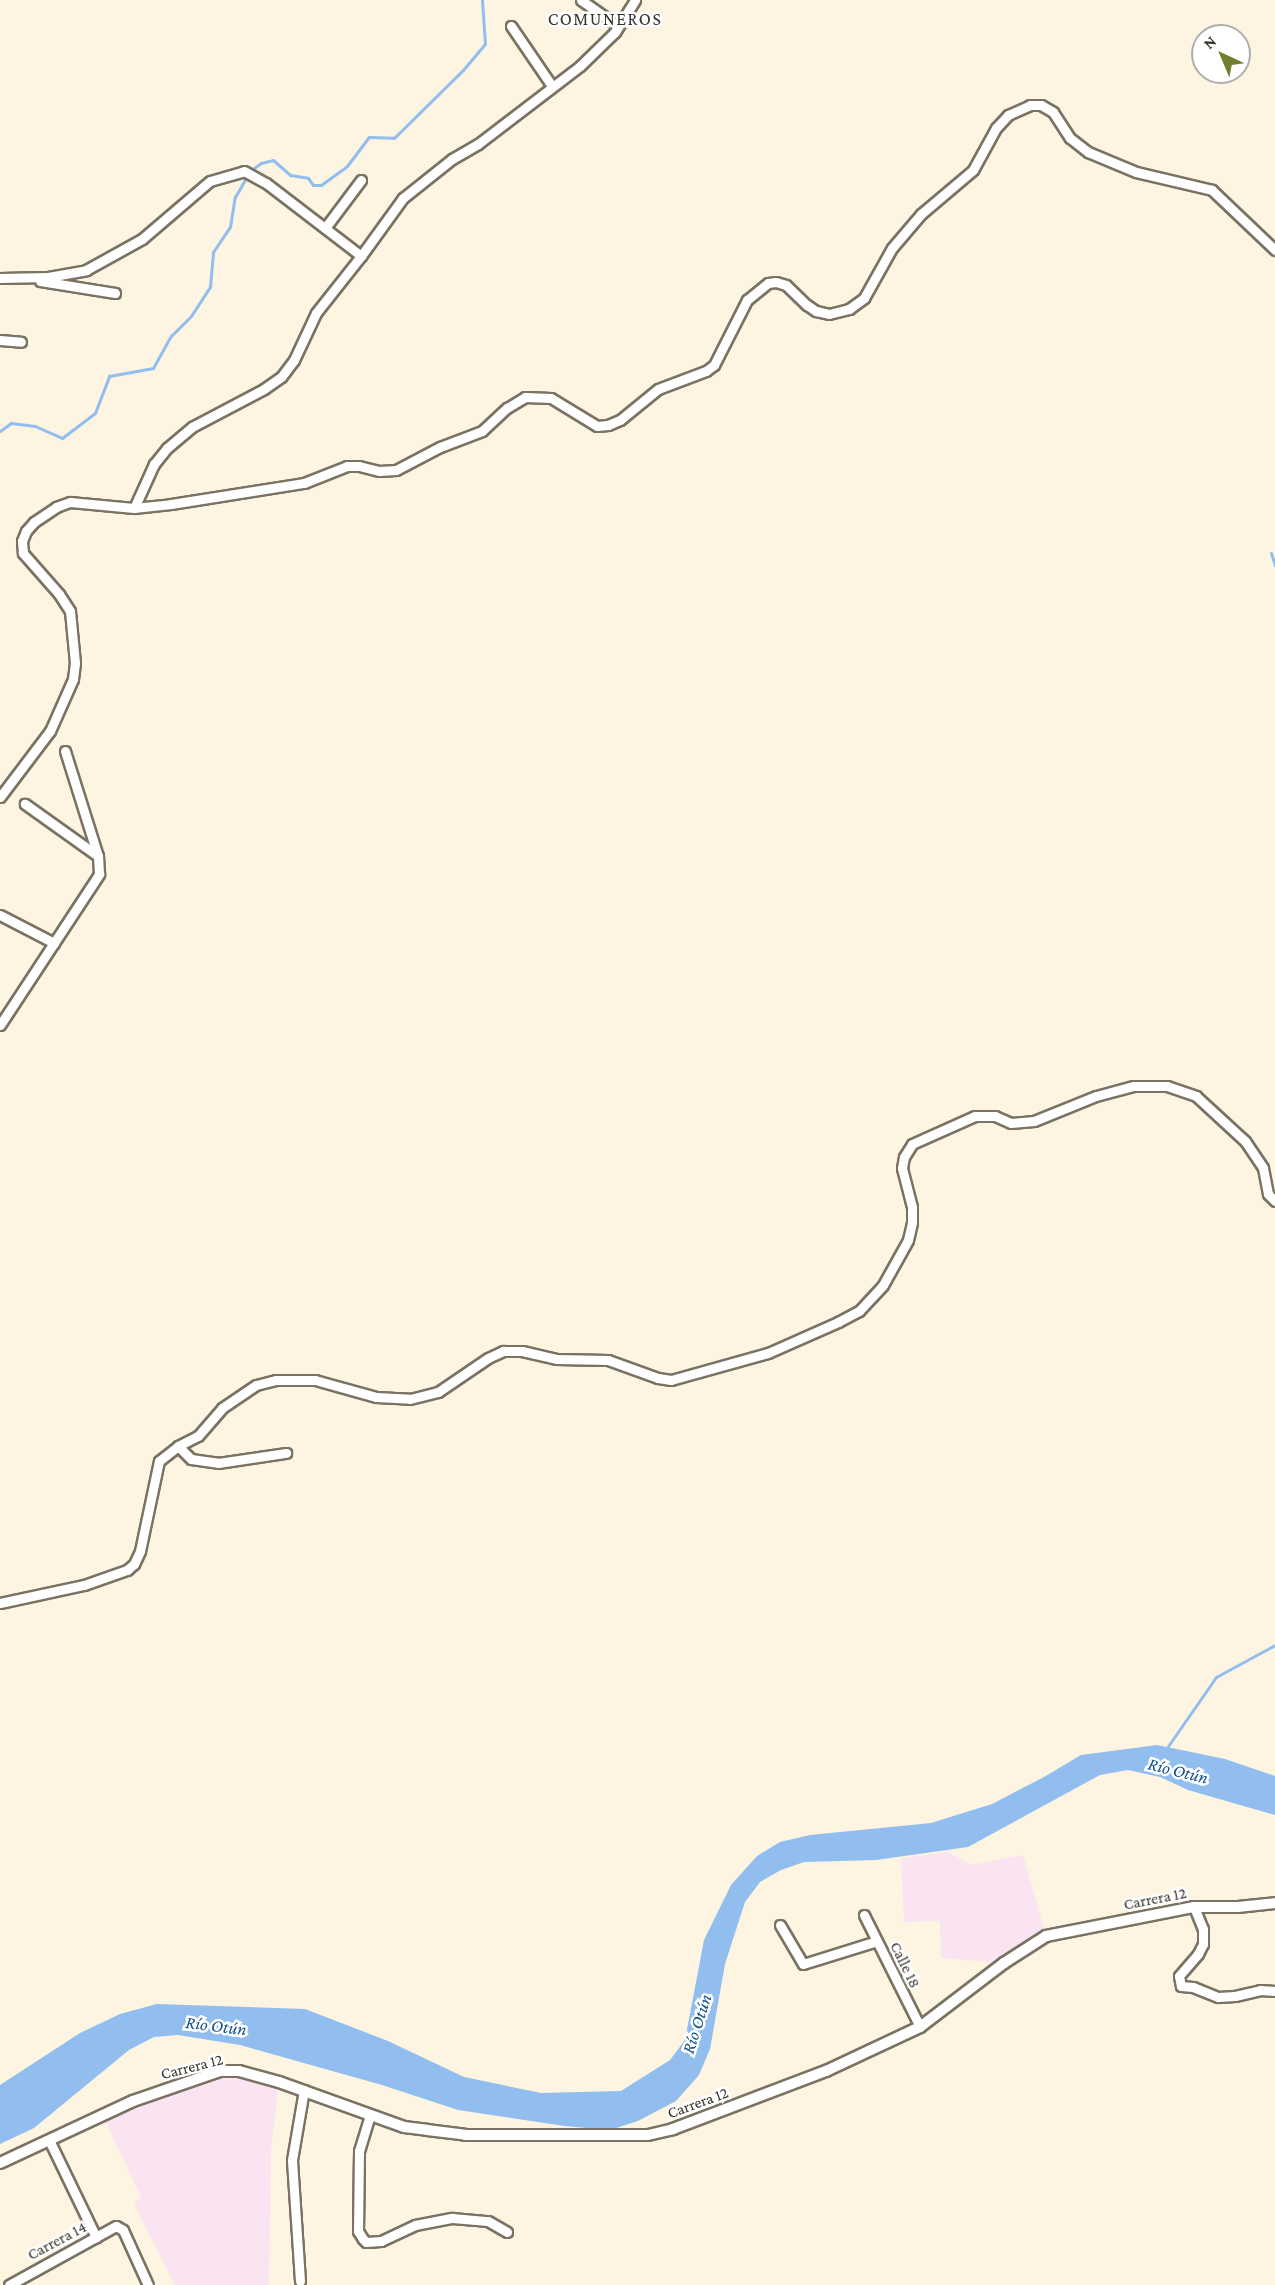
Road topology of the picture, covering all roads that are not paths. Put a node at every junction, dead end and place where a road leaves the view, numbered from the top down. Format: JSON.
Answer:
{"nodes":[{"id":1,"x":581,"y":0,"type":"edge"},
{"id":2,"x":635,"y":0,"type":"edge"},
{"id":3,"x":511,"y":26,"type":"dead end"},
{"id":4,"x":618,"y":26,"type":"junction"},
{"id":5,"x":552,"y":86,"type":"junction"},
{"id":6,"x":361,"y":180,"type":"dead end"},
{"id":7,"x":325,"y":228,"type":"junction"},
{"id":8,"x":1275,"y":250,"type":"edge"},
{"id":9,"x":361,"y":256,"type":"junction"},
{"id":10,"x":0,"y":278,"type":"edge"},
{"id":11,"x":20,"y":278,"type":"junction"},
{"id":12,"x":115,"y":293,"type":"dead end"},
{"id":13,"x":0,"y":340,"type":"edge"},
{"id":14,"x":21,"y":342,"type":"dead end"},
{"id":15,"x":134,"y":508,"type":"junction"},
{"id":16,"x":65,"y":751,"type":"dead end"},
{"id":17,"x":0,"y":797,"type":"edge"},
{"id":18,"x":25,"y":804,"type":"dead end"},
{"id":19,"x":98,"y":856,"type":"junction"},
{"id":20,"x":0,"y":915,"type":"edge"},
{"id":21,"x":54,"y":944,"type":"junction"},
{"id":22,"x":0,"y":1025,"type":"edge"},
{"id":23,"x":1275,"y":1201,"type":"edge"},
{"id":24,"x":178,"y":1446,"type":"junction"},
{"id":25,"x":286,"y":1453,"type":"dead end"},
{"id":26,"x":0,"y":1603,"type":"edge"},
{"id":27,"x":1275,"y":1903,"type":"edge"},
{"id":28,"x":1194,"y":1907,"type":"junction"},
{"id":29,"x":864,"y":1915,"type":"dead end"},
{"id":30,"x":780,"y":1925,"type":"dead end"},
{"id":31,"x":877,"y":1941,"type":"junction"},
{"id":32,"x":1275,"y":1991,"type":"edge"},
{"id":33,"x":920,"y":2027,"type":"junction"},
{"id":34,"x":304,"y":2090,"type":"junction"},
{"id":35,"x":370,"y":2115,"type":"junction"},
{"id":36,"x":50,"y":2142,"type":"junction"},
{"id":37,"x":0,"y":2163,"type":"edge"},
{"id":38,"x":507,"y":2232,"type":"dead end"},
{"id":39,"x":96,"y":2236,"type":"junction"},
{"id":40,"x":300,"y":2281,"type":"dead end"},
{"id":41,"x":9,"y":2285,"type":"edge"},
{"id":42,"x":148,"y":2285,"type":"edge"}],
"edges":[{"from":1,"to":4,"type":"street"},
{"from":2,"to":4,"type":"street"},
{"from":3,"to":5,"type":"street"},
{"from":4,"to":5,"type":"street"},
{"from":5,"to":9,"type":"street"},
{"from":6,"to":7,"type":"street"},
{"from":7,"to":9,"type":"street"},
{"from":7,"to":11,"type":"street"},
{"from":8,"to":15,"type":"street"},
{"from":9,"to":15,"type":"street"},
{"from":10,"to":11,"type":"street"},
{"from":11,"to":12,"type":"street"},
{"from":13,"to":14,"type":"street"},
{"from":15,"to":17,"type":"street"},
{"from":16,"to":19,"type":"street"},
{"from":18,"to":19,"type":"street"},
{"from":19,"to":21,"type":"street"},
{"from":20,"to":21,"type":"street"},
{"from":21,"to":22,"type":"street"},
{"from":23,"to":24,"type":"street"},
{"from":24,"to":25,"type":"street"},
{"from":24,"to":26,"type":"street"},
{"from":27,"to":28,"type":"street","name":"Carrera 12"},
{"from":28,"to":32,"type":"street"},
{"from":28,"to":33,"type":"street","name":"Carrera 12"},
{"from":29,"to":31,"type":"street","name":"Calle 18"},
{"from":30,"to":31,"type":"street"},
{"from":31,"to":33,"type":"street","name":"Calle 18"},
{"from":33,"to":35,"type":"street","name":"Carrera 12"},
{"from":34,"to":35,"type":"street","name":"Carrera 12"},
{"from":34,"to":36,"type":"street","name":"Carrera 12"},
{"from":34,"to":40,"type":"street"},
{"from":35,"to":38,"type":"street"},
{"from":36,"to":37,"type":"street","name":"Carrera 12"},
{"from":36,"to":39,"type":"street"},
{"from":39,"to":41,"type":"street","name":"Carrera 14"},
{"from":39,"to":42,"type":"street","name":"Carrera 14"}]}
